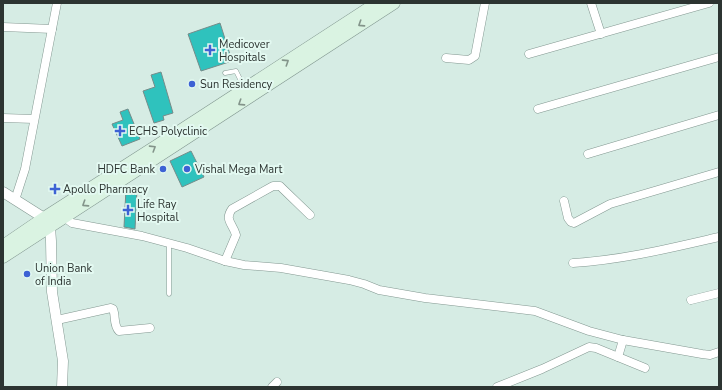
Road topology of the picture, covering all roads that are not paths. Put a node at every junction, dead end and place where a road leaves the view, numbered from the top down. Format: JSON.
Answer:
{"nodes":[{"id":1,"x":57,"y":3,"type":"edge"},
{"id":2,"x":377,"y":3,"type":"edge"},
{"id":3,"x":394,"y":3,"type":"edge"},
{"id":4,"x":485,"y":3,"type":"edge"},
{"id":5,"x":591,"y":3,"type":"edge"},
{"id":6,"x":709,"y":3,"type":"edge"},
{"id":7,"x":3,"y":28,"type":"edge"},
{"id":8,"x":52,"y":29,"type":"junction"},
{"id":9,"x":601,"y":34,"type":"junction"},
{"id":10,"x":529,"y":54,"type":"dead end"},
{"id":11,"x":719,"y":57,"type":"edge"},
{"id":12,"x":446,"y":58,"type":"dead end"},
{"id":13,"x":225,"y":73,"type":"dead end"},
{"id":14,"x":245,"y":89,"type":"junction"},
{"id":15,"x":538,"y":109,"type":"dead end"},
{"id":16,"x":719,"y":115,"type":"edge"},
{"id":17,"x":3,"y":118,"type":"edge"},
{"id":18,"x":34,"y":119,"type":"junction"},
{"id":19,"x":588,"y":154,"type":"dead end"},
{"id":20,"x":719,"y":172,"type":"edge"},
{"id":21,"x":3,"y":192,"type":"edge"},
{"id":22,"x":15,"y":200,"type":"junction"},
{"id":23,"x":564,"y":201,"type":"dead end"},
{"id":24,"x":310,"y":215,"type":"dead end"},
{"id":25,"x":64,"y":217,"type":"junction"},
{"id":26,"x":47,"y":222,"type":"junction"},
{"id":27,"x":719,"y":237,"type":"edge"},
{"id":28,"x":169,"y":243,"type":"junction"},
{"id":29,"x":3,"y":246,"type":"edge"},
{"id":30,"x":3,"y":257,"type":"edge"},
{"id":31,"x":225,"y":261,"type":"junction"},
{"id":32,"x":573,"y":263,"type":"dead end"},
{"id":33,"x":719,"y":293,"type":"edge"},
{"id":34,"x":169,"y":294,"type":"dead end"},
{"id":35,"x":691,"y":300,"type":"dead end"},
{"id":36,"x":57,"y":320,"type":"junction"},
{"id":37,"x":150,"y":328,"type":"dead end"},
{"id":38,"x":623,"y":340,"type":"junction"},
{"id":39,"x":719,"y":352,"type":"edge"},
{"id":40,"x":618,"y":357,"type":"junction"},
{"id":41,"x":645,"y":368,"type":"dead end"},
{"id":42,"x":511,"y":385,"type":"edge"},
{"id":43,"x":62,"y":387,"type":"edge"},
{"id":44,"x":497,"y":387,"type":"edge"}],
"edges":[{"from":1,"to":8,"type":"street"},
{"from":14,"to":2,"type":"main road","one_way":true},
{"from":3,"to":25,"type":"main road","one_way":true},
{"from":4,"to":12,"type":"street"},
{"from":5,"to":9,"type":"street"},
{"from":6,"to":9,"type":"street"},
{"from":7,"to":8,"type":"street"},
{"from":8,"to":18,"type":"street"},
{"from":9,"to":10,"type":"street"},
{"from":11,"to":15,"type":"street"},
{"from":13,"to":14,"type":"lane"},
{"from":26,"to":14,"type":"main road","one_way":true},
{"from":16,"to":19,"type":"street"},
{"from":17,"to":18,"type":"street"},
{"from":18,"to":22,"type":"street"},
{"from":20,"to":23,"type":"street"},
{"from":21,"to":22,"type":"street"},
{"from":22,"to":26,"type":"street"},
{"from":24,"to":31,"type":"street"},
{"from":25,"to":26,"type":"main road"},
{"from":25,"to":28,"type":"street"},
{"from":26,"to":29,"type":"main road"},
{"from":26,"to":30,"type":"main road"},
{"from":26,"to":36,"type":"street"},
{"from":27,"to":32,"type":"street"},
{"from":28,"to":31,"type":"street"},
{"from":28,"to":34,"type":"lane"},
{"from":31,"to":38,"type":"street"},
{"from":33,"to":35,"type":"street"},
{"from":36,"to":37,"type":"street"},
{"from":36,"to":43,"type":"street"},
{"from":38,"to":39,"type":"street"},
{"from":38,"to":40,"type":"street"},
{"from":40,"to":41,"type":"street"},
{"from":40,"to":42,"type":"street"},
{"from":42,"to":44,"type":"street"}]}
